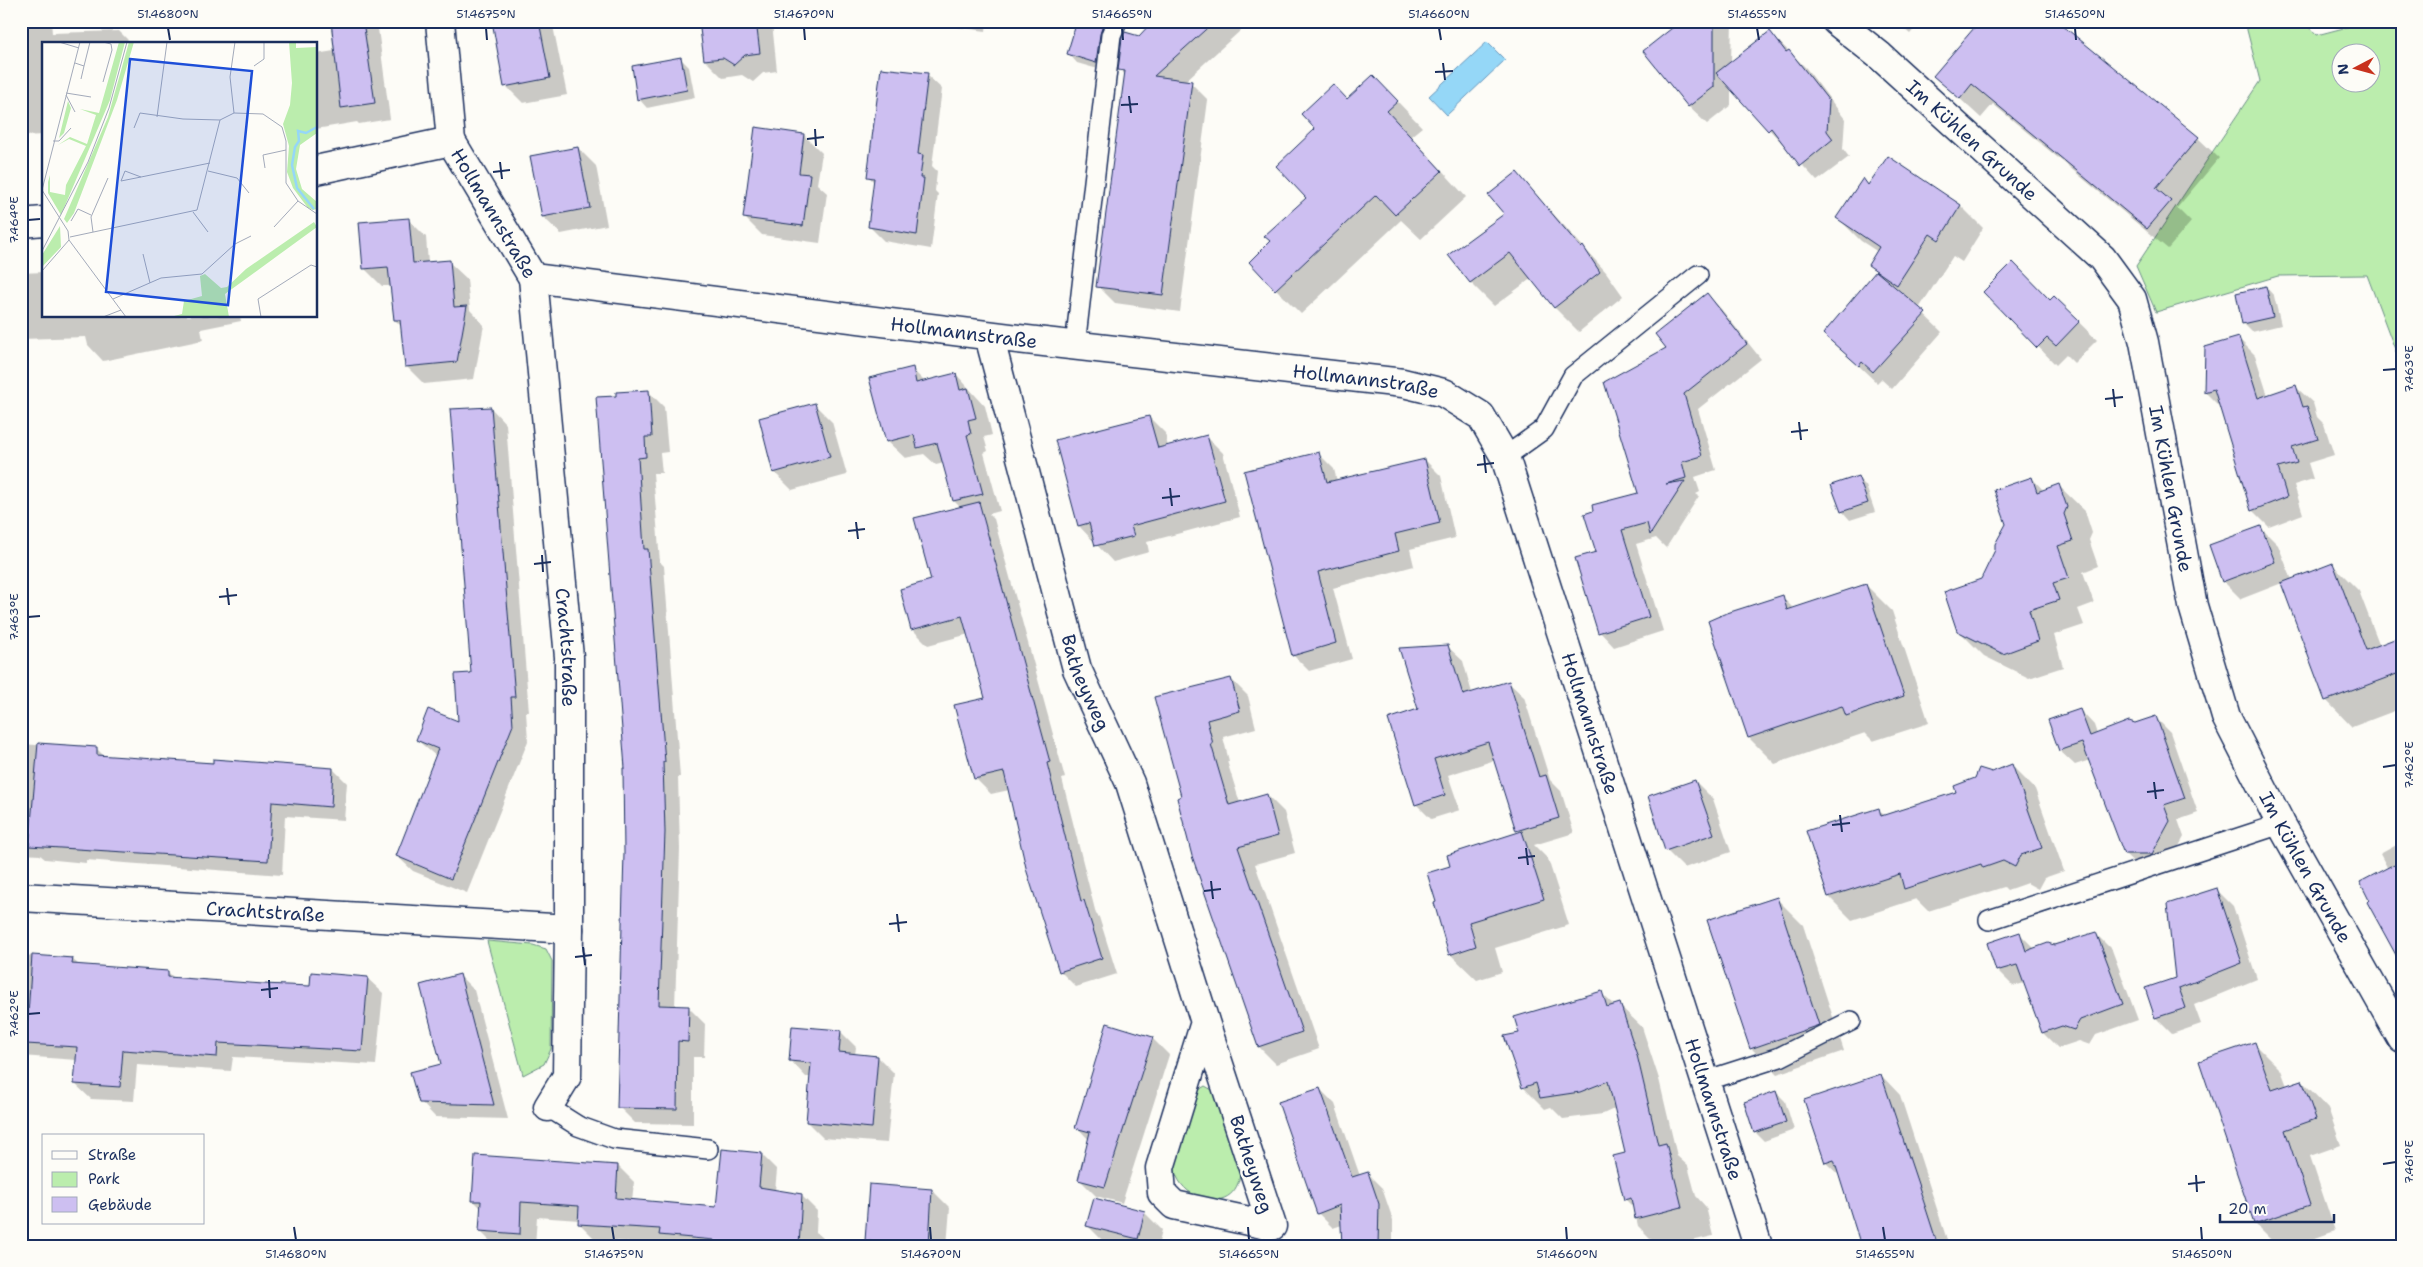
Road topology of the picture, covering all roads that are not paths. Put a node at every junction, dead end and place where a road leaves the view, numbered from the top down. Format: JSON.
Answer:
{"nodes":[{"id":1,"x":440,"y":21,"type":"edge"},
{"id":2,"x":1117,"y":21,"type":"edge"},
{"id":3,"x":1836,"y":21,"type":"edge"},
{"id":4,"x":451,"y":141,"type":"junction"},
{"id":5,"x":318,"y":170,"type":"edge"},
{"id":6,"x":42,"y":222,"type":"edge"},
{"id":7,"x":21,"y":223,"type":"edge"},
{"id":8,"x":1698,"y":276,"type":"dead end"},
{"id":9,"x":534,"y":278,"type":"junction"},
{"id":10,"x":989,"y":336,"type":"junction"},
{"id":11,"x":1075,"y":346,"type":"junction"},
{"id":12,"x":1505,"y":457,"type":"junction"},
{"id":13,"x":2281,"y":824,"type":"junction"},
{"id":14,"x":21,"y":897,"type":"edge"},
{"id":15,"x":1989,"y":920,"type":"dead end"},
{"id":16,"x":570,"y":929,"type":"junction"},
{"id":17,"x":1851,"y":1021,"type":"dead end"},
{"id":18,"x":1205,"y":1022,"type":"junction"},
{"id":19,"x":2402,"y":1039,"type":"edge"},
{"id":20,"x":1705,"y":1081,"type":"junction"},
{"id":21,"x":548,"y":1107,"type":"joint"},
{"id":22,"x":708,"y":1149,"type":"dead end"},
{"id":23,"x":1758,"y":1246,"type":"edge"}],
"edges":[{"from":1,"to":4,"type":"street"},
{"from":2,"to":11,"type":"lane"},
{"from":3,"to":13,"type":"street","name":"Im Kühlen Grunde"},
{"from":4,"to":5,"type":"street"},
{"from":4,"to":9,"type":"street","name":"Hollmannstraße"},
{"from":6,"to":7,"type":"street"},
{"from":8,"to":12,"type":"lane"},
{"from":9,"to":10,"type":"street","name":"Hollmannstraße"},
{"from":9,"to":16,"type":"street","name":"Crachtstraße"},
{"from":10,"to":11,"type":"street","name":"Hollmannstraße"},
{"from":10,"to":18,"type":"street","name":"Batheyweg"},
{"from":11,"to":12,"type":"street","name":"Hollmannstraße"},
{"from":12,"to":20,"type":"street","name":"Hollmannstraße"},
{"from":13,"to":15,"type":"lane"},
{"from":13,"to":19,"type":"street","name":"Im Kühlen Grunde"},
{"from":14,"to":16,"type":"street","name":"Crachtstraße"},
{"from":16,"to":21,"type":"street","name":"Crachtstraße"},
{"from":17,"to":20,"type":"lane"},
{"from":18,"to":18,"type":"street","name":"Batheyweg"},
{"from":20,"to":23,"type":"street","name":"Hollmannstraße"},
{"from":21,"to":22,"type":"lane"}]}
